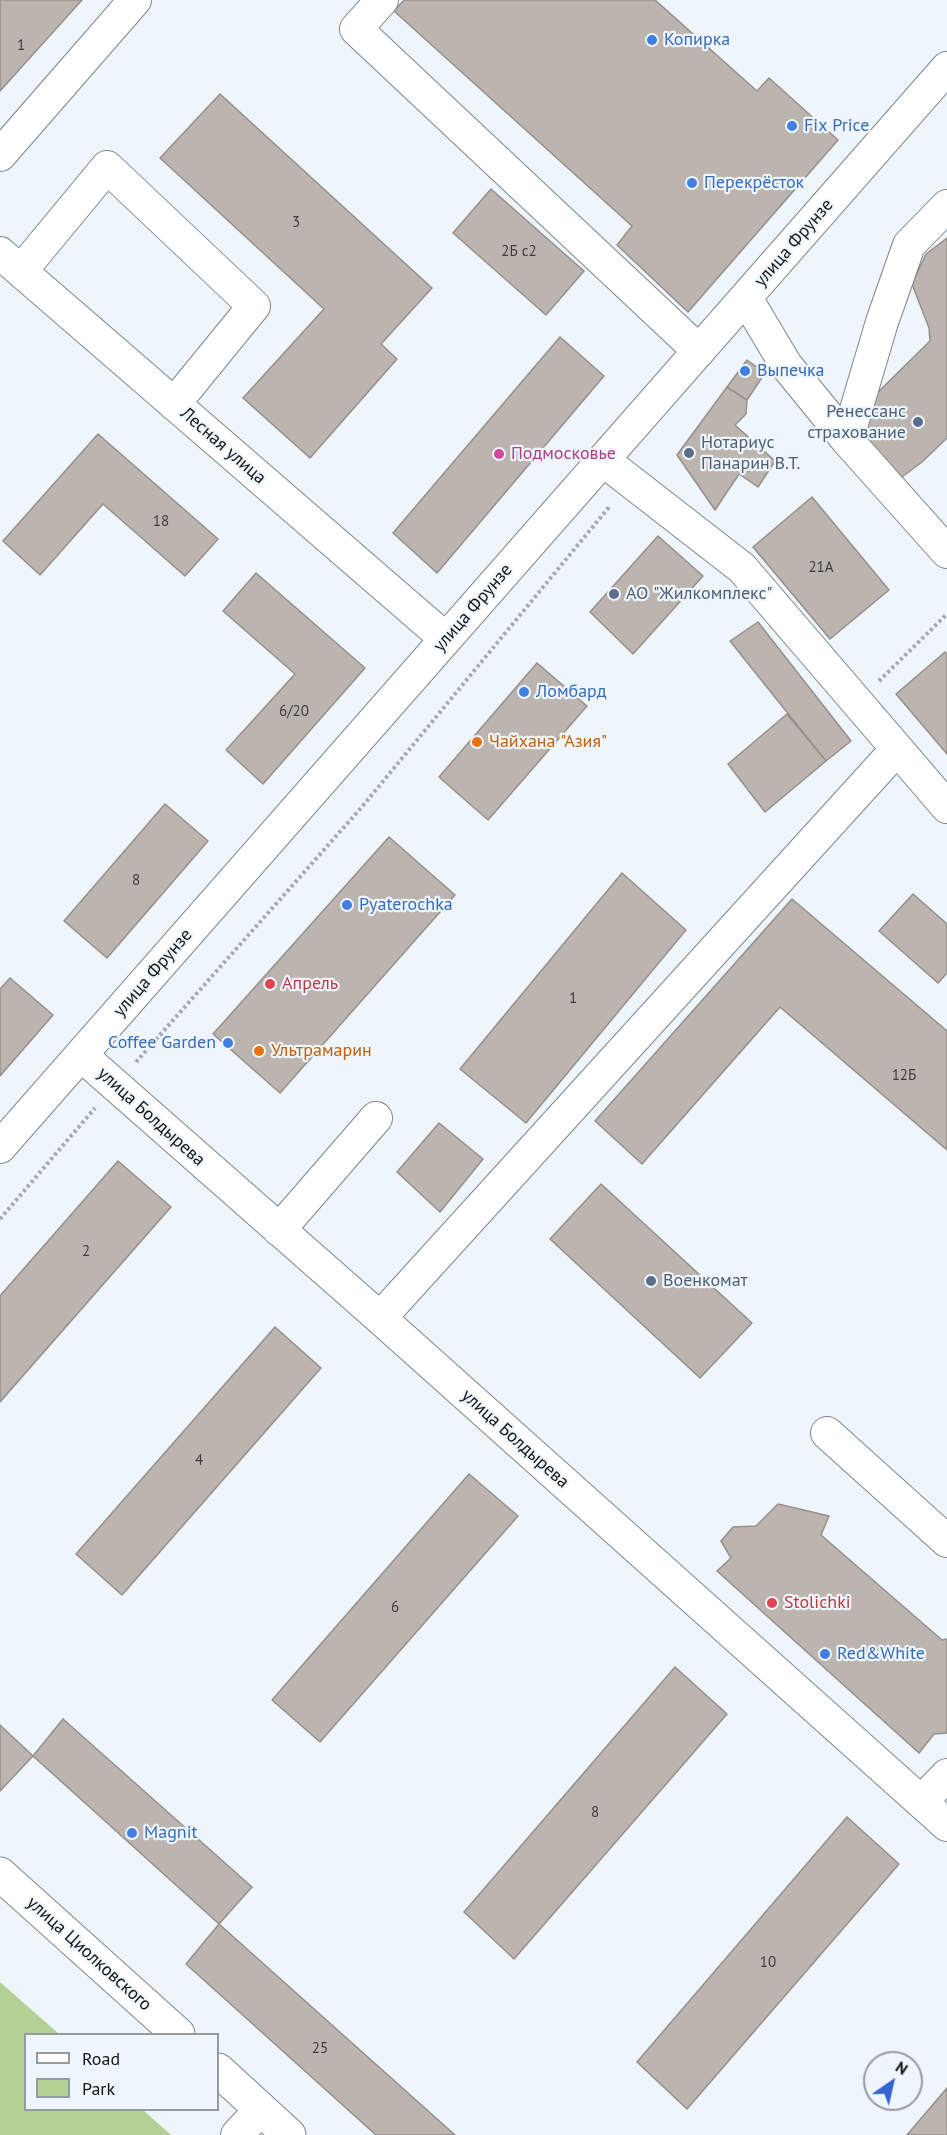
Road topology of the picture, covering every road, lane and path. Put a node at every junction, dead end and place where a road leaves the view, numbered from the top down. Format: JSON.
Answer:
{"nodes":[{"id":1,"x":135,"y":0,"type":"edge"},
{"id":2,"x":382,"y":0,"type":"edge"},
{"id":3,"x":947,"y":68,"type":"edge"},
{"id":4,"x":0,"y":155,"type":"edge"},
{"id":5,"x":947,"y":206,"type":"edge"},
{"id":6,"x":10,"y":262,"type":"edge"},
{"id":7,"x":746,"y":298,"type":"junction"},
{"id":8,"x":699,"y":351,"type":"junction"},
{"id":9,"x":174,"y":404,"type":"junction"},
{"id":10,"x":847,"y":440,"type":"junction"},
{"id":11,"x":603,"y":460,"type":"junction"},
{"id":12,"x":630,"y":482,"type":"junction"},
{"id":13,"x":947,"y":552,"type":"edge"},
{"id":14,"x":947,"y":614,"type":"edge"},
{"id":15,"x":446,"y":639,"type":"junction"},
{"id":16,"x":857,"y":703,"type":"junction"},
{"id":17,"x":897,"y":749,"type":"junction"},
{"id":18,"x":947,"y":807,"type":"edge"},
{"id":19,"x":81,"y":1055,"type":"junction"},
{"id":20,"x":116,"y":1084,"type":"junction"},
{"id":21,"x":376,"y":1118,"type":"dead end"},
{"id":22,"x":0,"y":1148,"type":"edge"},
{"id":23,"x":0,"y":1219,"type":"edge"},
{"id":24,"x":279,"y":1230,"type":"junction"},
{"id":25,"x":380,"y":1318,"type":"junction"},
{"id":26,"x":827,"y":1433,"type":"dead end"},
{"id":27,"x":947,"y":1541,"type":"edge"},
{"id":28,"x":947,"y":1776,"type":"edge"},
{"id":29,"x":921,"y":1802,"type":"junction"},
{"id":30,"x":947,"y":1825,"type":"edge"},
{"id":31,"x":0,"y":1874,"type":"edge"},
{"id":32,"x":177,"y":2033,"type":"edge"},
{"id":33,"x":219,"y":2071,"type":"edge"},
{"id":34,"x":261,"y":2109,"type":"junction"},
{"id":35,"x":237,"y":2135,"type":"edge"},
{"id":36,"x":289,"y":2135,"type":"edge"}],
"edges":[{"from":1,"to":4,"type":"street"},
{"from":2,"to":8,"type":"street"},
{"from":3,"to":7,"type":"street","name":"улица Фрунзе"},
{"from":5,"to":10,"type":"street"},
{"from":6,"to":9,"type":"street","name":"Лесная улица"},
{"from":6,"to":9,"type":"street"},
{"from":7,"to":8,"type":"street","name":"улица Фрунзе"},
{"from":7,"to":10,"type":"street"},
{"from":8,"to":11,"type":"street","name":"улица Фрунзе"},
{"from":9,"to":15,"type":"street","name":"Лесная улица"},
{"from":10,"to":13,"type":"street"},
{"from":11,"to":12,"type":"street"},
{"from":11,"to":15,"type":"street","name":"улица Фрунзе"},
{"from":12,"to":16,"type":"street"},
{"from":12,"to":20,"type":"path"},
{"from":14,"to":16,"type":"path"},
{"from":15,"to":19,"type":"street","name":"улица Фрунзе"},
{"from":16,"to":17,"type":"street"},
{"from":17,"to":18,"type":"street"},
{"from":17,"to":25,"type":"street"},
{"from":19,"to":20,"type":"street","name":"улица Болдырева"},
{"from":19,"to":22,"type":"street","name":"улица Фрунзе"},
{"from":20,"to":23,"type":"path"},
{"from":20,"to":24,"type":"street","name":"улица Болдырева"},
{"from":21,"to":24,"type":"street"},
{"from":24,"to":25,"type":"street","name":"улица Болдырева"},
{"from":25,"to":29,"type":"street","name":"улица Болдырева"},
{"from":26,"to":27,"type":"street"},
{"from":28,"to":29,"type":"street"},
{"from":29,"to":30,"type":"street","name":"улица Болдырева"},
{"from":31,"to":32,"type":"main road","name":"улица Циолковского"},
{"from":33,"to":34,"type":"main road"},
{"from":34,"to":35,"type":"street"},
{"from":34,"to":36,"type":"main road"}]}
